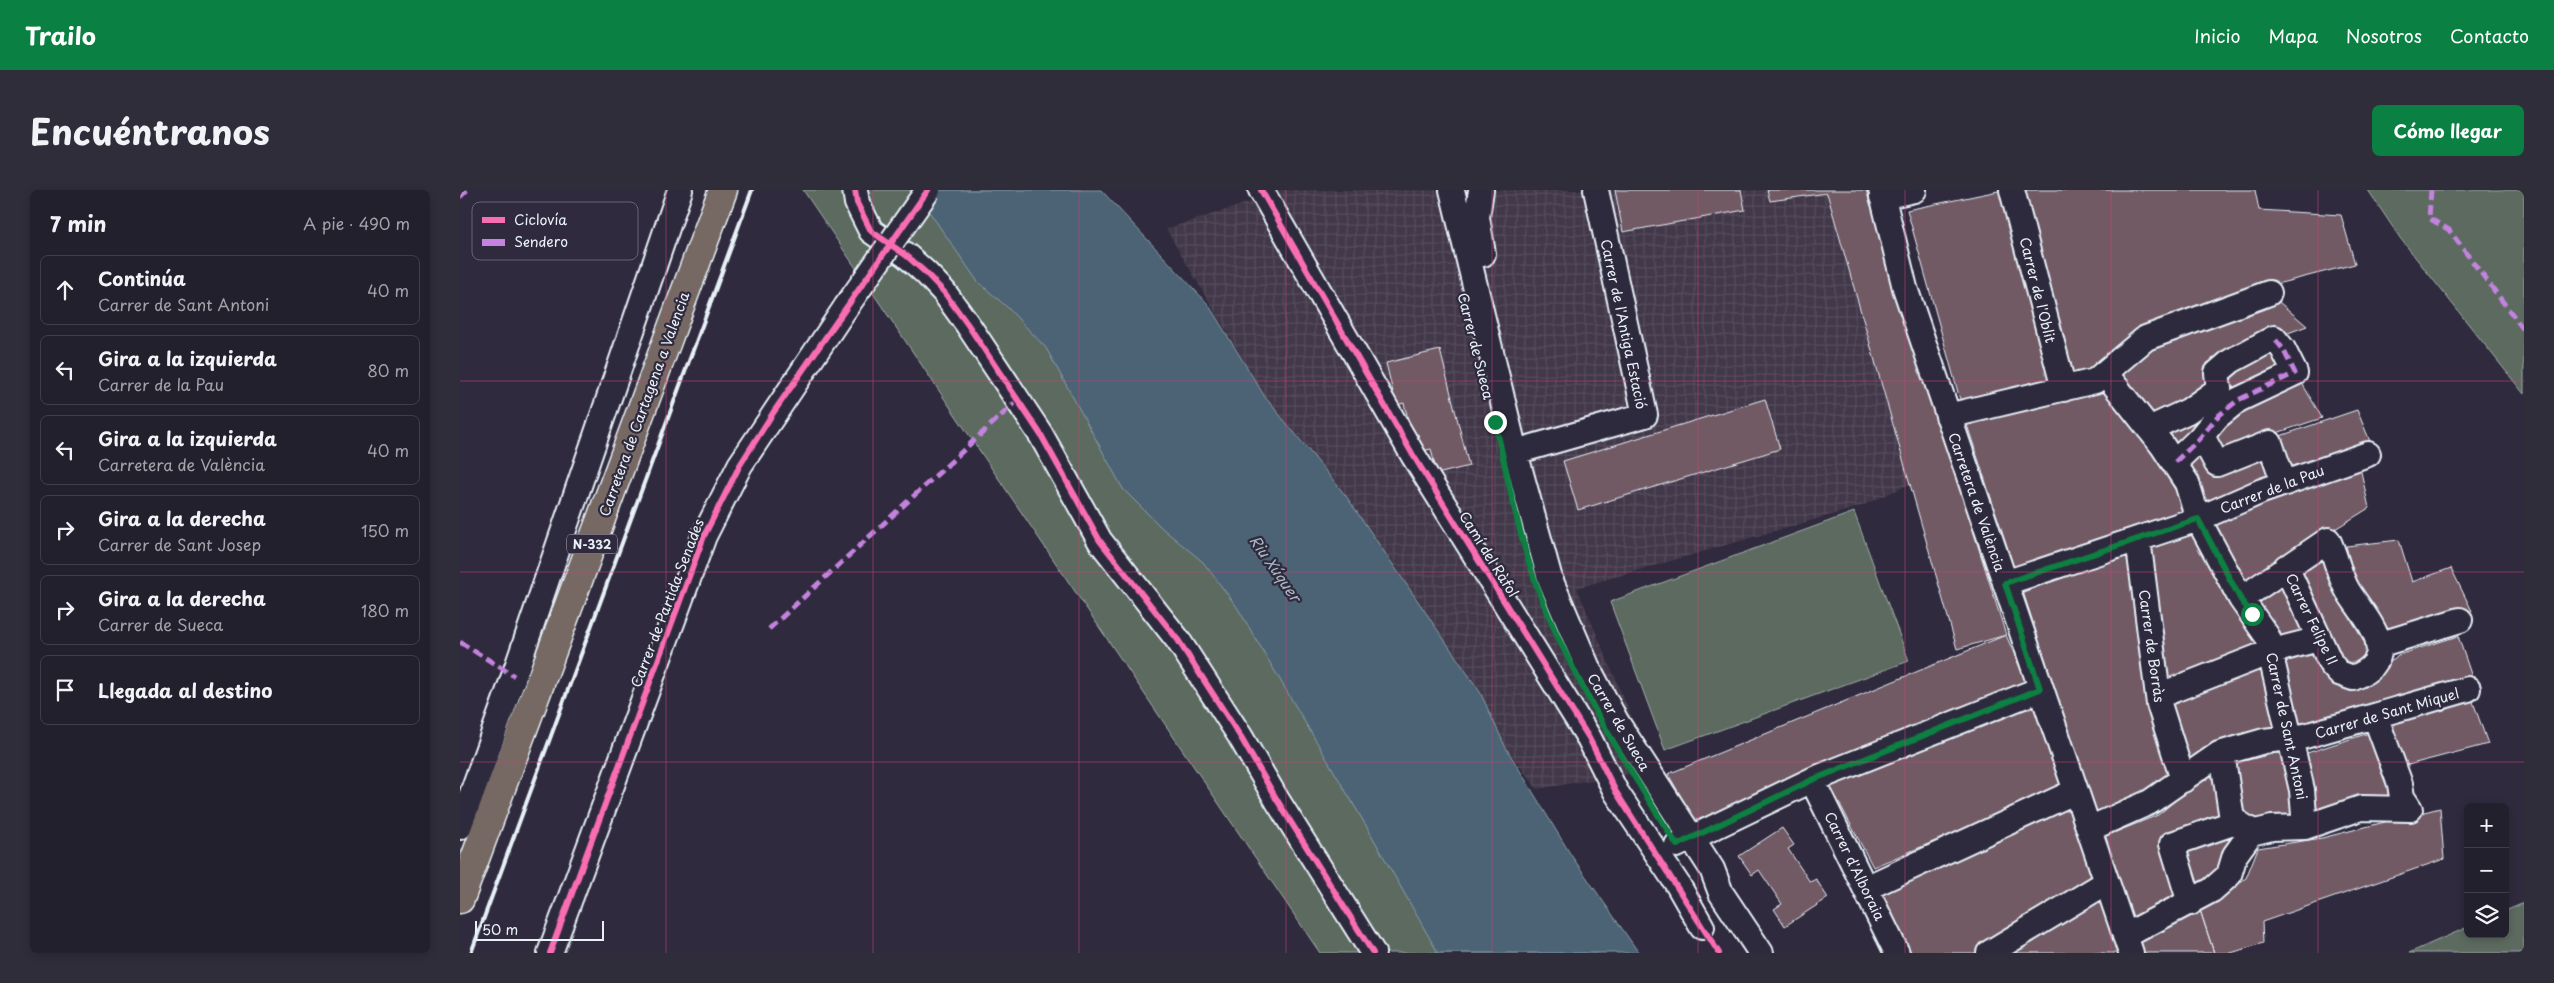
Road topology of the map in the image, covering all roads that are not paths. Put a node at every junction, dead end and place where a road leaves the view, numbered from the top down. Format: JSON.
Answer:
{"nodes":[{"id":1,"x":680,"y":190,"type":"edge"},
{"id":2,"x":724,"y":190,"type":"edge"},
{"id":3,"x":855,"y":190,"type":"edge"},
{"id":4,"x":928,"y":190,"type":"edge"},
{"id":5,"x":1261,"y":190,"type":"edge"},
{"id":6,"x":1437,"y":190,"type":"edge"},
{"id":7,"x":1452,"y":190,"type":"edge"},
{"id":8,"x":1481,"y":190,"type":"edge"},
{"id":9,"x":1596,"y":190,"type":"edge"},
{"id":10,"x":1914,"y":190,"type":"edge"},
{"id":11,"x":2012,"y":190,"type":"edge"},
{"id":12,"x":1882,"y":194,"type":"edge"},
{"id":13,"x":2270,"y":293,"type":"dead end"},
{"id":14,"x":1481,"y":305,"type":"junction"},
{"id":15,"x":2104,"y":373,"type":"junction"},
{"id":16,"x":2064,"y":389,"type":"junction"},
{"id":17,"x":1948,"y":416,"type":"junction"},
{"id":18,"x":2149,"y":429,"type":"junction"},
{"id":19,"x":2202,"y":436,"type":"junction"},
{"id":20,"x":1515,"y":452,"type":"junction"},
{"id":21,"x":2368,"y":454,"type":"dead end"},
{"id":22,"x":2175,"y":462,"type":"junction"},
{"id":23,"x":2284,"y":483,"type":"junction"},
{"id":24,"x":2198,"y":519,"type":"junction"},
{"id":25,"x":2138,"y":539,"type":"junction"},
{"id":26,"x":2286,"y":567,"type":"junction"},
{"id":27,"x":2005,"y":583,"type":"junction"},
{"id":28,"x":2241,"y":600,"type":"junction"},
{"id":29,"x":2460,"y":620,"type":"dead end"},
{"id":30,"x":2319,"y":640,"type":"junction"},
{"id":31,"x":2378,"y":645,"type":"junction"},
{"id":32,"x":2273,"y":651,"type":"junction"},
{"id":33,"x":2040,"y":689,"type":"junction"},
{"id":34,"x":2468,"y":689,"type":"dead end"},
{"id":35,"x":2158,"y":696,"type":"junction"},
{"id":36,"x":2375,"y":716,"type":"junction"},
{"id":37,"x":2290,"y":739,"type":"junction"},
{"id":38,"x":2222,"y":753,"type":"junction"},
{"id":39,"x":1812,"y":780,"type":"junction"},
{"id":40,"x":2183,"y":780,"type":"junction"},
{"id":41,"x":2076,"y":791,"type":"junction"},
{"id":42,"x":460,"y":827,"type":"edge"},
{"id":43,"x":2245,"y":827,"type":"junction"},
{"id":44,"x":2305,"y":827,"type":"junction"},
{"id":45,"x":2089,"y":828,"type":"junction"},
{"id":46,"x":1684,"y":841,"type":"junction"},
{"id":47,"x":1697,"y":878,"type":"junction"},
{"id":48,"x":2107,"y":882,"type":"junction"},
{"id":49,"x":1866,"y":888,"type":"junction"},
{"id":50,"x":1721,"y":893,"type":"junction"},
{"id":51,"x":460,"y":899,"type":"edge"},
{"id":52,"x":2190,"y":903,"type":"junction"},
{"id":53,"x":1702,"y":927,"type":"dead end"},
{"id":54,"x":2128,"y":944,"type":"edge"},
{"id":55,"x":550,"y":953,"type":"edge"},
{"id":56,"x":1373,"y":953,"type":"edge"},
{"id":57,"x":1742,"y":953,"type":"edge"},
{"id":58,"x":1761,"y":953,"type":"edge"},
{"id":59,"x":1897,"y":953,"type":"edge"},
{"id":60,"x":1989,"y":953,"type":"edge"}],
"edges":[{"from":1,"to":42,"type":"street"},
{"from":2,"to":51,"type":"highway","name":"Carretera de Cartagena a Valencia","number":"N-332"},
{"from":3,"to":56,"type":"street"},
{"from":4,"to":55,"type":"street","name":"Carrer de Partida Senades","bridge":true},
{"from":5,"to":53,"type":"street","name":"Camí del Ràfol"},
{"from":6,"to":46,"type":"street","name":"Carrer de Sueca"},
{"from":7,"to":14,"type":"street","name":"Carrer de Sueca"},
{"from":8,"to":14,"type":"street"},
{"from":9,"to":20,"type":"street","name":"Carrer de l'Antiga Estació"},
{"from":10,"to":12,"type":"street"},
{"from":11,"to":16,"type":"street","name":"Carrer de l'Oblit"},
{"from":12,"to":17,"type":"street","name":"Carretera de València"},
{"from":13,"to":15,"type":"street"},
{"from":14,"to":20,"type":"street","name":"Carrer de Sueca"},
{"from":15,"to":16,"type":"street"},
{"from":15,"to":18,"type":"street","name":"Carrer de Sant Antoni"},
{"from":16,"to":17,"type":"street"},
{"from":17,"to":27,"type":"street","name":"Carretera de València"},
{"from":18,"to":19,"type":"street"},
{"from":18,"to":22,"type":"street","name":"Carrer de Sant Antoni"},
{"from":19,"to":22,"type":"street"},
{"from":19,"to":23,"type":"street"},
{"from":20,"to":46,"type":"street","name":"Carrer de Sueca"},
{"from":21,"to":23,"type":"street","name":"Carrer de la Pau"},
{"from":22,"to":24,"type":"street","name":"Carrer de Sant Antoni"},
{"from":23,"to":24,"type":"street","name":"Carrer de la Pau"},
{"from":24,"to":25,"type":"street","name":"Carrer de la Pau"},
{"from":24,"to":28,"type":"street","name":"Carrer de Sant Antoni"},
{"from":25,"to":27,"type":"street","name":"Carrer de la Pau"},
{"from":25,"to":35,"type":"street","name":"Carrer de Borràs"},
{"from":26,"to":28,"type":"street"},
{"from":26,"to":30,"type":"street","name":"Carrer Felipe II"},
{"from":26,"to":31,"type":"street"},
{"from":27,"to":33,"type":"street","name":"Carretera de València"},
{"from":28,"to":32,"type":"street","name":"Carrer de Sant Antoni"},
{"from":29,"to":31,"type":"street"},
{"from":30,"to":31,"type":"street","name":"Carrer Felipe II"},
{"from":30,"to":32,"type":"street"},
{"from":32,"to":35,"type":"street"},
{"from":32,"to":37,"type":"street","name":"Carrer de Sant Antoni"},
{"from":33,"to":39,"type":"street"},
{"from":33,"to":41,"type":"street","name":"Carretera de València"},
{"from":34,"to":36,"type":"street","name":"Carrer de Sant Miquel"},
{"from":35,"to":40,"type":"street","name":"Carrer de Borràs"},
{"from":36,"to":37,"type":"street","name":"Carrer de Sant Miquel"},
{"from":36,"to":44,"type":"street"},
{"from":37,"to":38,"type":"street","name":"Carrer de Sant Miquel"},
{"from":37,"to":44,"type":"street","name":"Carrer de Sant Antoni"},
{"from":38,"to":40,"type":"street","name":"Carrer de Sant Miquel"},
{"from":38,"to":43,"type":"street"},
{"from":39,"to":46,"type":"street"},
{"from":39,"to":49,"type":"street","name":"Carrer d'Alboraia"},
{"from":40,"to":45,"type":"street","name":"Carrer de Sant Miquel"},
{"from":41,"to":45,"type":"street","name":"Carretera de València"},
{"from":41,"to":49,"type":"street"},
{"from":43,"to":44,"type":"street"},
{"from":43,"to":52,"type":"street"},
{"from":43,"to":52,"type":"street"},
{"from":45,"to":48,"type":"street","name":"Carretera de València"},
{"from":46,"to":47,"type":"street","name":"Carrer de Sueca"},
{"from":46,"to":50,"type":"street","name":"Carrer de Sueca"},
{"from":47,"to":50,"type":"street","name":"Carrer de Sueca"},
{"from":47,"to":57,"type":"street"},
{"from":48,"to":54,"type":"street","name":"Carretera de València"},
{"from":48,"to":60,"type":"street"},
{"from":49,"to":59,"type":"street","name":"Carrer d'Alboraia"},
{"from":50,"to":58,"type":"street","name":"Carrer de Sueca"},
{"from":52,"to":54,"type":"street"}]}
